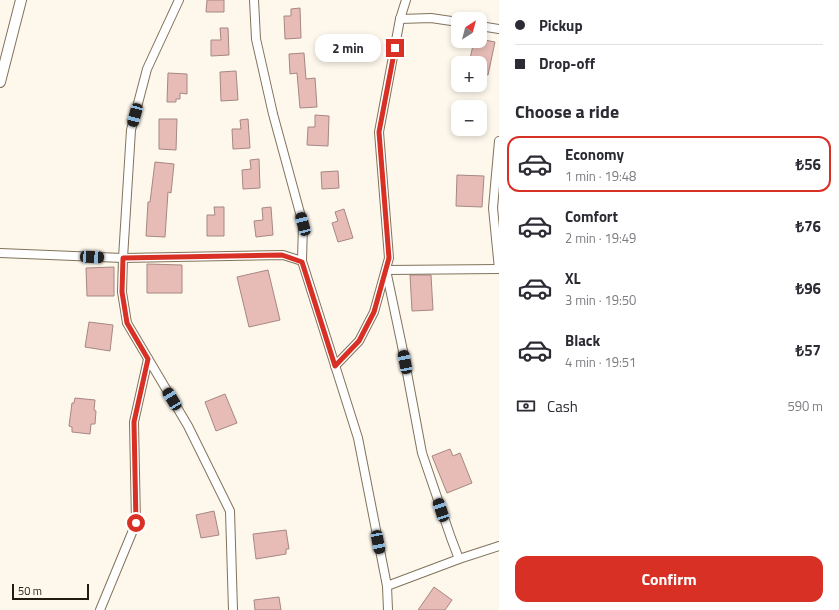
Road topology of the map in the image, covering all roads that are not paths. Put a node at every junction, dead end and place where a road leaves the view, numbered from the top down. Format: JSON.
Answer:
{"nodes":[{"id":1,"x":21,"y":0,"type":"edge"},
{"id":2,"x":179,"y":0,"type":"edge"},
{"id":3,"x":254,"y":0,"type":"edge"},
{"id":4,"x":406,"y":0,"type":"edge"},
{"id":5,"x":400,"y":19,"type":"junction"},
{"id":6,"x":451,"y":21,"type":"edge"},
{"id":7,"x":487,"y":27,"type":"edge"},
{"id":8,"x":499,"y":29,"type":"edge"},
{"id":9,"x":0,"y":82,"type":"edge"},
{"id":10,"x":499,"y":141,"type":"edge"},
{"id":11,"x":0,"y":253,"type":"edge"},
{"id":12,"x":123,"y":258,"type":"junction"},
{"id":13,"x":302,"y":262,"type":"junction"},
{"id":14,"x":499,"y":269,"type":"edge"},
{"id":15,"x":386,"y":270,"type":"junction"},
{"id":16,"x":148,"y":359,"type":"junction"},
{"id":17,"x":335,"y":366,"type":"junction"},
{"id":18,"x":499,"y":546,"type":"edge"},
{"id":19,"x":459,"y":559,"type":"junction"},
{"id":20,"x":387,"y":586,"type":"junction"},
{"id":21,"x":100,"y":610,"type":"edge"},
{"id":22,"x":233,"y":610,"type":"edge"},
{"id":23,"x":388,"y":610,"type":"edge"}],
"edges":[{"from":1,"to":9,"type":"street"},
{"from":2,"to":12,"type":"street"},
{"from":3,"to":13,"type":"street"},
{"from":4,"to":5,"type":"street"},
{"from":5,"to":6,"type":"street"},
{"from":5,"to":15,"type":"street"},
{"from":7,"to":8,"type":"street"},
{"from":10,"to":14,"type":"street"},
{"from":11,"to":12,"type":"street"},
{"from":12,"to":13,"type":"street"},
{"from":12,"to":16,"type":"street"},
{"from":13,"to":17,"type":"street"},
{"from":14,"to":15,"type":"street"},
{"from":15,"to":17,"type":"street"},
{"from":15,"to":19,"type":"street"},
{"from":16,"to":21,"type":"street"},
{"from":16,"to":22,"type":"street"},
{"from":17,"to":20,"type":"street"},
{"from":18,"to":19,"type":"street"},
{"from":19,"to":20,"type":"street"},
{"from":20,"to":23,"type":"street"}]}
